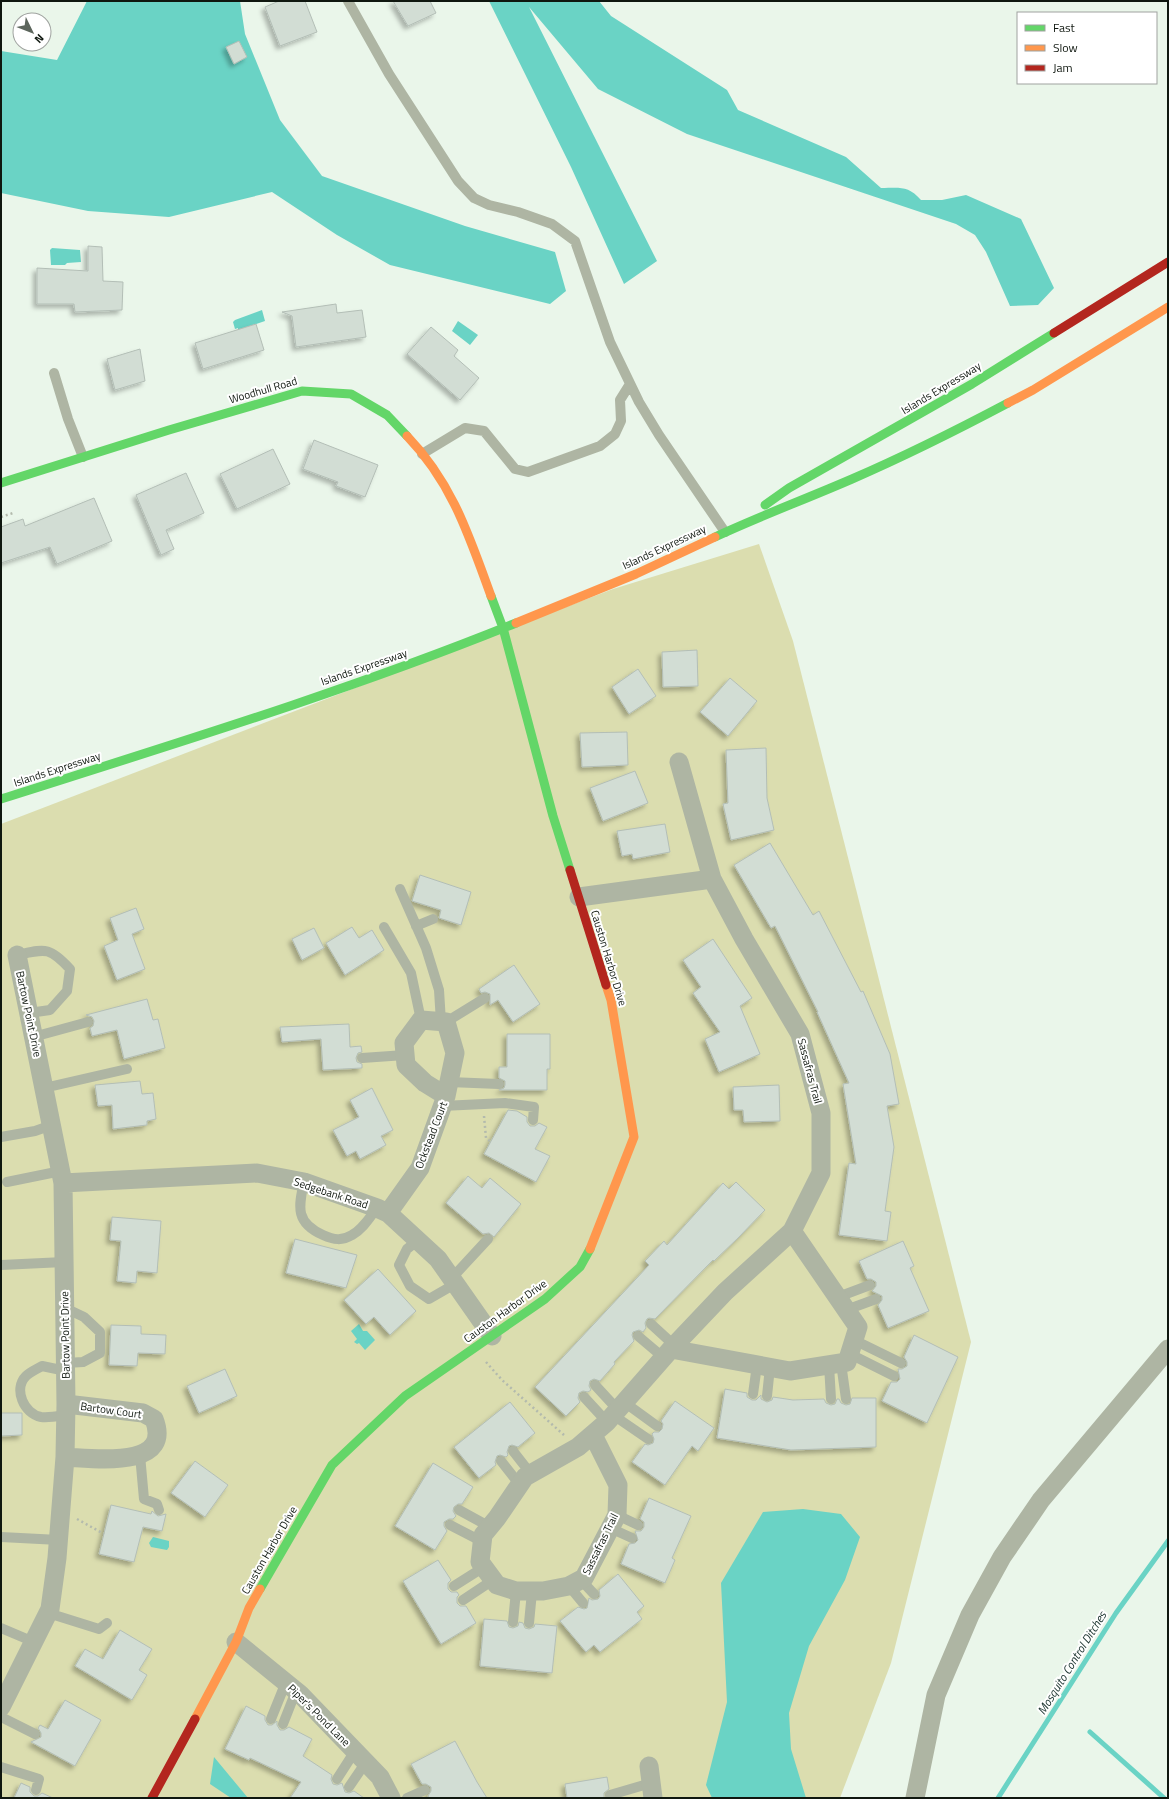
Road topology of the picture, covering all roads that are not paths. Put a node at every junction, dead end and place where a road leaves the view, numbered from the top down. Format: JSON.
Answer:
{"nodes":[{"id":1,"x":348,"y":1,"type":"edge"},
{"id":2,"x":354,"y":1,"type":"edge"},
{"id":3,"x":352,"y":12,"type":"junction"},
{"id":4,"x":1168,"y":262,"type":"edge"},
{"id":5,"x":1168,"y":307,"type":"edge"},
{"id":6,"x":54,"y":373,"type":"dead end"},
{"id":7,"x":630,"y":384,"type":"junction"},
{"id":8,"x":422,"y":454,"type":"junction"},
{"id":9,"x":83,"y":457,"type":"junction"},
{"id":10,"x":1,"y":484,"type":"edge"},
{"id":11,"x":725,"y":532,"type":"junction"},
{"id":12,"x":503,"y":628,"type":"junction"},
{"id":13,"x":679,"y":762,"type":"dead end"},
{"id":14,"x":1,"y":799,"type":"edge"},
{"id":15,"x":712,"y":880,"type":"junction"},
{"id":16,"x":400,"y":889,"type":"dead end"},
{"id":17,"x":578,"y":897,"type":"junction"},
{"id":18,"x":433,"y":919,"type":"dead end"},
{"id":19,"x":416,"y":926,"type":"junction"},
{"id":20,"x":384,"y":927,"type":"dead end"},
{"id":21,"x":16,"y":955,"type":"joint"},
{"id":22,"x":485,"y":998,"type":"dead end"},
{"id":23,"x":29,"y":1013,"type":"junction"},
{"id":24,"x":421,"y":1020,"type":"junction"},
{"id":25,"x":88,"y":1022,"type":"dead end"},
{"id":26,"x":444,"y":1022,"type":"junction"},
{"id":27,"x":33,"y":1037,"type":"junction"},
{"id":28,"x":405,"y":1055,"type":"junction"},
{"id":29,"x":362,"y":1058,"type":"dead end"},
{"id":30,"x":127,"y":1069,"type":"dead end"},
{"id":31,"x":499,"y":1084,"type":"dead end"},
{"id":32,"x":44,"y":1088,"type":"junction"},
{"id":33,"x":446,"y":1095,"type":"junction"},
{"id":34,"x":534,"y":1120,"type":"dead end"},
{"id":35,"x":52,"y":1125,"type":"junction"},
{"id":36,"x":1,"y":1137,"type":"edge"},
{"id":37,"x":62,"y":1177,"type":"junction"},
{"id":38,"x":7,"y":1182,"type":"dead end"},
{"id":39,"x":304,"y":1182,"type":"junction"},
{"id":40,"x":382,"y":1211,"type":"junction"},
{"id":41,"x":792,"y":1231,"type":"junction"},
{"id":42,"x":488,"y":1239,"type":"dead end"},
{"id":43,"x":418,"y":1241,"type":"junction"},
{"id":44,"x":64,"y":1262,"type":"junction"},
{"id":45,"x":1,"y":1264,"type":"edge"},
{"id":46,"x":453,"y":1281,"type":"junction"},
{"id":47,"x":870,"y":1284,"type":"dead end"},
{"id":48,"x":876,"y":1299,"type":"dead end"},
{"id":49,"x":842,"y":1303,"type":"junction"},
{"id":50,"x":65,"y":1308,"type":"junction"},
{"id":51,"x":651,"y":1324,"type":"dead end"},
{"id":52,"x":492,"y":1336,"type":"junction"},
{"id":53,"x":638,"y":1336,"type":"dead end"},
{"id":54,"x":1168,"y":1349,"type":"edge"},
{"id":55,"x":670,"y":1351,"type":"junction"},
{"id":56,"x":843,"y":1356,"type":"junction"},
{"id":57,"x":900,"y":1363,"type":"dead end"},
{"id":58,"x":763,"y":1366,"type":"junction"},
{"id":59,"x":66,"y":1367,"type":"junction"},
{"id":60,"x":894,"y":1376,"type":"dead end"},
{"id":61,"x":595,"y":1385,"type":"dead end"},
{"id":62,"x":754,"y":1394,"type":"dead end"},
{"id":63,"x":767,"y":1396,"type":"dead end"},
{"id":64,"x":584,"y":1397,"type":"dead end"},
{"id":65,"x":831,"y":1399,"type":"dead end"},
{"id":66,"x":846,"y":1399,"type":"dead end"},
{"id":67,"x":66,"y":1410,"type":"junction"},
{"id":68,"x":616,"y":1412,"type":"junction"},
{"id":69,"x":657,"y":1426,"type":"dead end"},
{"id":70,"x":593,"y":1435,"type":"junction"},
{"id":71,"x":648,"y":1439,"type":"dead end"},
{"id":72,"x":513,"y":1451,"type":"dead end"},
{"id":73,"x":140,"y":1455,"type":"junction"},
{"id":74,"x":65,"y":1457,"type":"junction"},
{"id":75,"x":501,"y":1461,"type":"dead end"},
{"id":76,"x":525,"y":1479,"type":"junction"},
{"id":77,"x":159,"y":1510,"type":"dead end"},
{"id":78,"x":459,"y":1510,"type":"dead end"},
{"id":79,"x":614,"y":1522,"type":"junction"},
{"id":80,"x":450,"y":1525,"type":"dead end"},
{"id":81,"x":638,"y":1525,"type":"dead end"},
{"id":82,"x":486,"y":1534,"type":"junction"},
{"id":83,"x":1,"y":1537,"type":"edge"},
{"id":84,"x":632,"y":1538,"type":"dead end"},
{"id":85,"x":59,"y":1540,"type":"junction"},
{"id":86,"x":489,"y":1574,"type":"junction"},
{"id":87,"x":575,"y":1583,"type":"junction"},
{"id":88,"x":454,"y":1586,"type":"dead end"},
{"id":89,"x":524,"y":1592,"type":"junction"},
{"id":90,"x":594,"y":1594,"type":"dead end"},
{"id":91,"x":463,"y":1600,"type":"dead end"},
{"id":92,"x":583,"y":1603,"type":"dead end"},
{"id":93,"x":48,"y":1613,"type":"junction"},
{"id":94,"x":513,"y":1622,"type":"dead end"},
{"id":95,"x":107,"y":1623,"type":"dead end"},
{"id":96,"x":529,"y":1623,"type":"dead end"},
{"id":97,"x":1,"y":1628,"type":"edge"},
{"id":98,"x":34,"y":1642,"type":"junction"},
{"id":99,"x":236,"y":1642,"type":"junction"},
{"id":100,"x":291,"y":1687,"type":"junction"},
{"id":101,"x":1,"y":1707,"type":"edge"},
{"id":102,"x":1,"y":1717,"type":"edge"},
{"id":103,"x":271,"y":1719,"type":"dead end"},
{"id":104,"x":283,"y":1724,"type":"dead end"},
{"id":105,"x":35,"y":1734,"type":"dead end"},
{"id":106,"x":361,"y":1756,"type":"junction"},
{"id":107,"x":1,"y":1767,"type":"edge"},
{"id":108,"x":337,"y":1779,"type":"dead end"},
{"id":109,"x":651,"y":1782,"type":"edge"},
{"id":110,"x":349,"y":1787,"type":"dead end"},
{"id":111,"x":36,"y":1790,"type":"dead end"},
{"id":112,"x":425,"y":1790,"type":"dead end"},
{"id":113,"x":610,"y":1795,"type":"dead end"},
{"id":114,"x":152,"y":1798,"type":"edge"},
{"id":115,"x":391,"y":1798,"type":"edge"},
{"id":116,"x":407,"y":1798,"type":"edge"},
{"id":117,"x":915,"y":1798,"type":"edge"}],
"edges":[{"from":1,"to":3,"type":"lane"},
{"from":2,"to":3,"type":"lane"},
{"from":3,"to":7,"type":"lane"},
{"from":4,"to":11,"type":"street","name":"Islands Expressway"},
{"from":5,"to":11,"type":"street","name":"Islands Expressway"},
{"from":6,"to":9,"type":"lane"},
{"from":7,"to":8,"type":"lane"},
{"from":7,"to":11,"type":"lane"},
{"from":8,"to":9,"type":"street","name":"Woodhull Road"},
{"from":8,"to":12,"type":"street","name":"Woodhull Road"},
{"from":9,"to":10,"type":"street","name":"Woodhull Road"},
{"from":11,"to":12,"type":"street","name":"Islands Expressway"},
{"from":12,"to":14,"type":"street","name":"Islands Expressway"},
{"from":12,"to":17,"type":"street","name":"Causton Harbor Drive"},
{"from":13,"to":15,"type":"street","name":"Sassafras Trail"},
{"from":15,"to":17,"type":"street"},
{"from":15,"to":41,"type":"street","name":"Sassafras Trail"},
{"from":16,"to":19,"type":"lane"},
{"from":17,"to":52,"type":"street","name":"Causton Harbor Drive"},
{"from":18,"to":19,"type":"lane"},
{"from":19,"to":26,"type":"lane"},
{"from":20,"to":24,"type":"lane"},
{"from":21,"to":23,"type":"street","name":"Bartow Point Drive"},
{"from":21,"to":23,"type":"lane"},
{"from":22,"to":26,"type":"lane"},
{"from":23,"to":27,"type":"street","name":"Bartow Point Drive"},
{"from":24,"to":26,"type":"street"},
{"from":24,"to":28,"type":"street"},
{"from":25,"to":27,"type":"lane"},
{"from":26,"to":33,"type":"street","name":"Ockstead Court"},
{"from":27,"to":32,"type":"street","name":"Bartow Point Drive"},
{"from":28,"to":29,"type":"lane"},
{"from":28,"to":33,"type":"street","name":"Ockstead Court"},
{"from":30,"to":32,"type":"lane"},
{"from":31,"to":33,"type":"lane"},
{"from":32,"to":35,"type":"street","name":"Bartow Point Drive"},
{"from":33,"to":34,"type":"lane"},
{"from":33,"to":40,"type":"street","name":"Ockstead Court"},
{"from":35,"to":36,"type":"lane"},
{"from":35,"to":37,"type":"street","name":"Bartow Point Drive"},
{"from":37,"to":38,"type":"lane"},
{"from":37,"to":39,"type":"street","name":"Sedgebank Road"},
{"from":37,"to":44,"type":"street","name":"Bartow Point Drive"},
{"from":39,"to":40,"type":"street","name":"Sedgebank Road"},
{"from":39,"to":40,"type":"lane"},
{"from":40,"to":43,"type":"street","name":"Sedgebank Road"},
{"from":41,"to":49,"type":"street"},
{"from":41,"to":55,"type":"street","name":"Sassafras Trail"},
{"from":42,"to":46,"type":"lane"},
{"from":43,"to":46,"type":"street","name":"Sedgebank Road"},
{"from":43,"to":46,"type":"lane"},
{"from":44,"to":45,"type":"lane"},
{"from":44,"to":50,"type":"street","name":"Bartow Point Drive"},
{"from":46,"to":52,"type":"street","name":"Sedgebank Road"},
{"from":47,"to":49,"type":"lane"},
{"from":48,"to":49,"type":"lane"},
{"from":49,"to":56,"type":"street"},
{"from":50,"to":59,"type":"street","name":"Bartow Point Drive"},
{"from":50,"to":59,"type":"lane"},
{"from":51,"to":55,"type":"lane"},
{"from":52,"to":99,"type":"street","name":"Causton Harbor Drive"},
{"from":53,"to":55,"type":"lane"},
{"from":54,"to":117,"type":"street"},
{"from":55,"to":58,"type":"street"},
{"from":55,"to":68,"type":"street","name":"Sassafras Trail"},
{"from":56,"to":57,"type":"lane"},
{"from":56,"to":58,"type":"street"},
{"from":56,"to":60,"type":"lane"},
{"from":56,"to":65,"type":"lane"},
{"from":56,"to":66,"type":"lane"},
{"from":58,"to":62,"type":"lane"},
{"from":58,"to":63,"type":"lane"},
{"from":59,"to":67,"type":"street","name":"Bartow Point Drive"},
{"from":59,"to":67,"type":"lane"},
{"from":61,"to":68,"type":"lane"},
{"from":64,"to":68,"type":"lane"},
{"from":67,"to":73,"type":"street","name":"Bartow Court"},
{"from":67,"to":74,"type":"street","name":"Bartow Point Drive"},
{"from":68,"to":69,"type":"lane"},
{"from":68,"to":70,"type":"street","name":"Sassafras Trail"},
{"from":68,"to":71,"type":"lane"},
{"from":70,"to":76,"type":"street","name":"Sassafras Trail"},
{"from":70,"to":79,"type":"street","name":"Sassafras Trail"},
{"from":72,"to":76,"type":"lane"},
{"from":73,"to":74,"type":"street"},
{"from":73,"to":77,"type":"lane"},
{"from":74,"to":85,"type":"street","name":"Bartow Point Drive"},
{"from":75,"to":76,"type":"lane"},
{"from":76,"to":82,"type":"street","name":"Sassafras Trail"},
{"from":78,"to":82,"type":"lane"},
{"from":79,"to":81,"type":"lane"},
{"from":79,"to":84,"type":"lane"},
{"from":79,"to":87,"type":"street","name":"Sassafras Trail"},
{"from":80,"to":82,"type":"lane"},
{"from":82,"to":86,"type":"street","name":"Sassafras Trail"},
{"from":83,"to":85,"type":"lane"},
{"from":85,"to":93,"type":"street","name":"Bartow Point Drive"},
{"from":86,"to":88,"type":"lane"},
{"from":86,"to":89,"type":"street"},
{"from":86,"to":91,"type":"lane"},
{"from":87,"to":89,"type":"street"},
{"from":87,"to":90,"type":"lane"},
{"from":87,"to":92,"type":"lane"},
{"from":89,"to":94,"type":"lane"},
{"from":89,"to":96,"type":"lane"},
{"from":93,"to":95,"type":"lane"},
{"from":93,"to":98,"type":"street","name":"Bartow Point Drive"},
{"from":97,"to":98,"type":"lane"},
{"from":98,"to":101,"type":"street","name":"Bartow Point Drive"},
{"from":99,"to":100,"type":"street","name":"Piper's Pond Lane"},
{"from":99,"to":114,"type":"street","name":"Causton Harbor Drive"},
{"from":100,"to":103,"type":"lane"},
{"from":100,"to":104,"type":"lane"},
{"from":100,"to":106,"type":"street","name":"Piper's Pond Lane"},
{"from":102,"to":105,"type":"lane"},
{"from":106,"to":108,"type":"lane"},
{"from":106,"to":110,"type":"lane"},
{"from":106,"to":115,"type":"street","name":"Piper's Pond Lane"},
{"from":107,"to":111,"type":"lane"},
{"from":109,"to":113,"type":"lane"},
{"from":112,"to":116,"type":"lane"}]}
